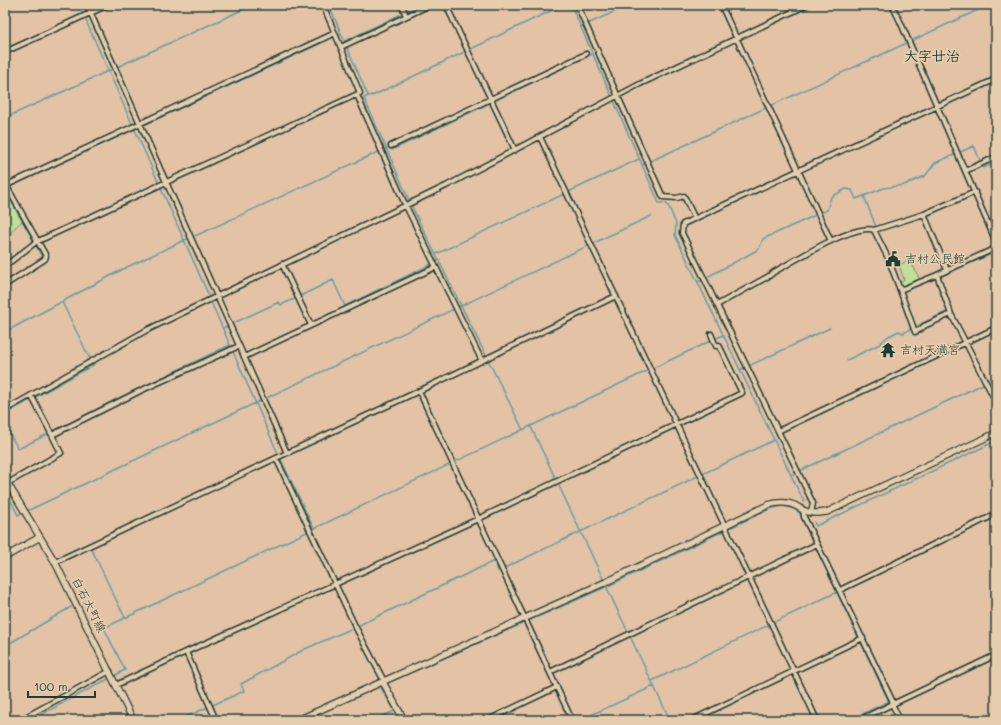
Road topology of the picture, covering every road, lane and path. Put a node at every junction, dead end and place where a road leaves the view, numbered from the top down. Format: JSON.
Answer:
{"nodes":[{"id":1,"x":87,"y":5,"type":"edge"},
{"id":2,"x":108,"y":5,"type":"edge"},
{"id":3,"x":322,"y":5,"type":"edge"},
{"id":4,"x":402,"y":5,"type":"edge"},
{"id":5,"x":430,"y":5,"type":"edge"},
{"id":6,"x":446,"y":5,"type":"edge"},
{"id":7,"x":577,"y":5,"type":"edge"},
{"id":8,"x":722,"y":5,"type":"edge"},
{"id":9,"x":807,"y":5,"type":"edge"},
{"id":10,"x":892,"y":5,"type":"edge"},
{"id":11,"x":91,"y":13,"type":"junction"},
{"id":12,"x":405,"y":14,"type":"junction"},
{"id":13,"x":336,"y":35,"type":"junction"},
{"id":14,"x":737,"y":38,"type":"junction"},
{"id":15,"x":345,"y":46,"type":"junction"},
{"id":16,"x":5,"y":52,"type":"edge"},
{"id":17,"x":586,"y":54,"type":"dead end"},
{"id":18,"x":996,"y":79,"type":"edge"},
{"id":19,"x":357,"y":95,"type":"junction"},
{"id":20,"x":614,"y":97,"type":"junction"},
{"id":21,"x":492,"y":101,"type":"junction"},
{"id":22,"x":937,"y":107,"type":"junction"},
{"id":23,"x":141,"y":125,"type":"junction"},
{"id":24,"x":540,"y":137,"type":"junction"},
{"id":25,"x":391,"y":146,"type":"dead end"},
{"id":26,"x":515,"y":150,"type":"junction"},
{"id":27,"x":996,"y":157,"type":"edge"},
{"id":28,"x":799,"y":170,"type":"junction"},
{"id":29,"x":965,"y":171,"type":"junction"},
{"id":30,"x":166,"y":182,"type":"junction"},
{"id":31,"x":6,"y":185,"type":"edge"},
{"id":32,"x":974,"y":192,"type":"junction"},
{"id":33,"x":409,"y":204,"type":"junction"},
{"id":34,"x":924,"y":214,"type":"junction"},
{"id":35,"x":695,"y":219,"type":"junction"},
{"id":36,"x":874,"y":230,"type":"junction"},
{"id":37,"x":832,"y":241,"type":"junction"},
{"id":38,"x":36,"y":242,"type":"junction"},
{"id":39,"x":996,"y":242,"type":"edge"},
{"id":40,"x":996,"y":248,"type":"edge"},
{"id":41,"x":282,"y":264,"type":"junction"},
{"id":42,"x":434,"y":264,"type":"junction"},
{"id":43,"x":5,"y":266,"type":"edge"},
{"id":44,"x":947,"y":270,"type":"junction"},
{"id":45,"x":937,"y":274,"type":"junction"},
{"id":46,"x":5,"y":285,"type":"edge"},
{"id":47,"x":900,"y":290,"type":"junction"},
{"id":48,"x":217,"y":296,"type":"junction"},
{"id":49,"x":616,"y":296,"type":"junction"},
{"id":50,"x":717,"y":304,"type":"junction"},
{"id":51,"x":951,"y":314,"type":"junction"},
{"id":52,"x":311,"y":325,"type":"junction"},
{"id":53,"x":996,"y":328,"type":"edge"},
{"id":54,"x":712,"y":337,"type":"dead end"},
{"id":55,"x":966,"y":343,"type":"junction"},
{"id":56,"x":238,"y":346,"type":"junction"},
{"id":57,"x":244,"y":357,"type":"junction"},
{"id":58,"x":485,"y":359,"type":"junction"},
{"id":59,"x":419,"y":391,"type":"junction"},
{"id":60,"x":32,"y":397,"type":"junction"},
{"id":61,"x":996,"y":402,"type":"edge"},
{"id":62,"x":5,"y":410,"type":"edge"},
{"id":63,"x":676,"y":424,"type":"junction"},
{"id":64,"x":778,"y":431,"type":"junction"},
{"id":65,"x":51,"y":433,"type":"junction"},
{"id":66,"x":996,"y":433,"type":"edge"},
{"id":67,"x":287,"y":453,"type":"junction"},
{"id":68,"x":278,"y":457,"type":"junction"},
{"id":69,"x":7,"y":481,"type":"edge"},
{"id":70,"x":807,"y":512,"type":"junction"},
{"id":71,"x":996,"y":514,"type":"edge"},
{"id":72,"x":478,"y":519,"type":"junction"},
{"id":73,"x":725,"y":529,"type":"junction"},
{"id":74,"x":40,"y":537,"type":"junction"},
{"id":75,"x":815,"y":545,"type":"junction"},
{"id":76,"x":5,"y":557,"type":"edge"},
{"id":77,"x":55,"y":562,"type":"junction"},
{"id":78,"x":748,"y":578,"type":"junction"},
{"id":79,"x":335,"y":584,"type":"junction"},
{"id":80,"x":840,"y":590,"type":"junction"},
{"id":81,"x":526,"y":620,"type":"junction"},
{"id":82,"x":861,"y":639,"type":"junction"},
{"id":83,"x":186,"y":652,"type":"junction"},
{"id":84,"x":996,"y":655,"type":"edge"},
{"id":85,"x":550,"y":672,"type":"junction"},
{"id":86,"x":793,"y":672,"type":"junction"},
{"id":87,"x":111,"y":675,"type":"junction"},
{"id":88,"x":384,"y":681,"type":"junction"},
{"id":89,"x":116,"y":685,"type":"junction"},
{"id":90,"x":557,"y":687,"type":"junction"},
{"id":91,"x":893,"y":703,"type":"junction"},
{"id":92,"x":20,"y":720,"type":"edge"},
{"id":93,"x":133,"y":720,"type":"edge"},
{"id":94,"x":216,"y":720,"type":"edge"},
{"id":95,"x":298,"y":720,"type":"edge"},
{"id":96,"x":404,"y":720,"type":"edge"},
{"id":97,"x":488,"y":720,"type":"edge"},
{"id":98,"x":572,"y":720,"type":"edge"},
{"id":99,"x":692,"y":720,"type":"edge"},
{"id":100,"x":817,"y":720,"type":"edge"},
{"id":101,"x":858,"y":720,"type":"edge"},
{"id":102,"x":900,"y":720,"type":"edge"}],
"edges":[{"from":1,"to":11,"type":"street"},
{"from":2,"to":11,"type":"street"},
{"from":3,"to":13,"type":"street"},
{"from":4,"to":12,"type":"street"},
{"from":5,"to":12,"type":"street"},
{"from":6,"to":21,"type":"street"},
{"from":7,"to":20,"type":"street"},
{"from":8,"to":14,"type":"street"},
{"from":9,"to":14,"type":"street"},
{"from":10,"to":22,"type":"street"},
{"from":11,"to":16,"type":"street"},
{"from":11,"to":23,"type":"street"},
{"from":12,"to":15,"type":"street"},
{"from":13,"to":15,"type":"street"},
{"from":13,"to":23,"type":"street"},
{"from":14,"to":20,"type":"street"},
{"from":14,"to":28,"type":"street"},
{"from":15,"to":19,"type":"street"},
{"from":17,"to":21,"type":"street"},
{"from":18,"to":22,"type":"street"},
{"from":19,"to":30,"type":"street"},
{"from":19,"to":33,"type":"street"},
{"from":20,"to":24,"type":"street"},
{"from":20,"to":35,"type":"street"},
{"from":21,"to":25,"type":"street"},
{"from":21,"to":26,"type":"street"},
{"from":22,"to":28,"type":"street"},
{"from":22,"to":29,"type":"street"},
{"from":23,"to":30,"type":"street"},
{"from":23,"to":31,"type":"street"},
{"from":24,"to":26,"type":"street"},
{"from":24,"to":49,"type":"street"},
{"from":26,"to":33,"type":"street"},
{"from":27,"to":29,"type":"street"},
{"from":28,"to":35,"type":"street"},
{"from":28,"to":37,"type":"street"},
{"from":29,"to":32,"type":"street"},
{"from":30,"to":38,"type":"street"},
{"from":30,"to":48,"type":"street"},
{"from":31,"to":38,"type":"street"},
{"from":32,"to":34,"type":"street"},
{"from":32,"to":39,"type":"street"},
{"from":33,"to":41,"type":"street"},
{"from":33,"to":42,"type":"street"},
{"from":34,"to":36,"type":"street"},
{"from":34,"to":44,"type":"street"},
{"from":35,"to":50,"type":"street"},
{"from":36,"to":37,"type":"street"},
{"from":36,"to":47,"type":"street"},
{"from":37,"to":50,"type":"street"},
{"from":38,"to":43,"type":"street"},
{"from":38,"to":46,"type":"street"},
{"from":40,"to":44,"type":"street"},
{"from":41,"to":48,"type":"street"},
{"from":41,"to":52,"type":"street"},
{"from":42,"to":52,"type":"street"},
{"from":42,"to":58,"type":"street"},
{"from":44,"to":45,"type":"street"},
{"from":45,"to":47,"type":"street"},
{"from":45,"to":51,"type":"street"},
{"from":47,"to":51,"type":"street"},
{"from":48,"to":56,"type":"street"},
{"from":48,"to":60,"type":"street"},
{"from":49,"to":58,"type":"street"},
{"from":49,"to":63,"type":"street"},
{"from":50,"to":64,"type":"street"},
{"from":51,"to":55,"type":"street"},
{"from":52,"to":57,"type":"street"},
{"from":53,"to":55,"type":"street"},
{"from":54,"to":63,"type":"street"},
{"from":55,"to":61,"type":"street"},
{"from":55,"to":64,"type":"street"},
{"from":56,"to":57,"type":"street"},
{"from":56,"to":65,"type":"street"},
{"from":57,"to":67,"type":"street"},
{"from":58,"to":59,"type":"street"},
{"from":59,"to":67,"type":"street"},
{"from":59,"to":72,"type":"street"},
{"from":60,"to":62,"type":"street"},
{"from":60,"to":65,"type":"street"},
{"from":63,"to":72,"type":"street"},
{"from":63,"to":73,"type":"street"},
{"from":64,"to":70,"type":"street"},
{"from":65,"to":69,"type":"street"},
{"from":66,"to":70,"type":"street"},
{"from":67,"to":68,"type":"street"},
{"from":68,"to":77,"type":"street"},
{"from":68,"to":79,"type":"street"},
{"from":69,"to":74,"type":"street","name":"白石大町線"},
{"from":70,"to":73,"type":"street"},
{"from":70,"to":75,"type":"street"},
{"from":71,"to":80,"type":"street"},
{"from":72,"to":79,"type":"street"},
{"from":72,"to":81,"type":"street"},
{"from":73,"to":78,"type":"street"},
{"from":73,"to":81,"type":"street"},
{"from":74,"to":76,"type":"street"},
{"from":74,"to":77,"type":"street","name":"白石大町線"},
{"from":75,"to":78,"type":"street"},
{"from":75,"to":80,"type":"street"},
{"from":77,"to":87,"type":"street","name":"白石大町線"},
{"from":78,"to":85,"type":"street"},
{"from":78,"to":86,"type":"street"},
{"from":79,"to":83,"type":"street"},
{"from":79,"to":88,"type":"street"},
{"from":80,"to":82,"type":"street"},
{"from":81,"to":85,"type":"street"},
{"from":81,"to":88,"type":"street"},
{"from":82,"to":86,"type":"street"},
{"from":82,"to":91,"type":"street"},
{"from":83,"to":89,"type":"street"},
{"from":83,"to":94,"type":"street"},
{"from":84,"to":91,"type":"street"},
{"from":85,"to":90,"type":"street"},
{"from":86,"to":99,"type":"street"},
{"from":86,"to":100,"type":"street"},
{"from":87,"to":89,"type":"street","name":"白石大町線"},
{"from":87,"to":92,"type":"street"},
{"from":88,"to":95,"type":"street"},
{"from":88,"to":96,"type":"street"},
{"from":89,"to":93,"type":"street","name":"白石大町線"},
{"from":90,"to":97,"type":"street"},
{"from":90,"to":98,"type":"street"},
{"from":91,"to":101,"type":"street"},
{"from":91,"to":102,"type":"street"}]}
